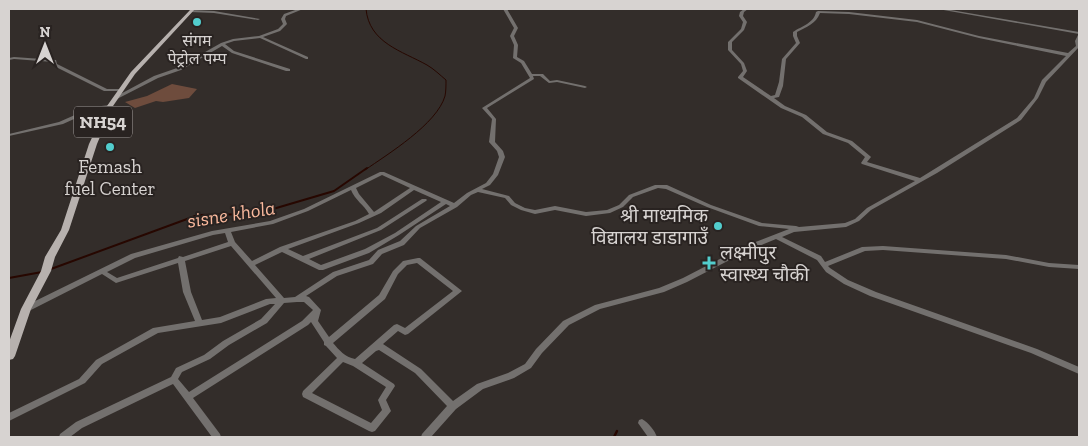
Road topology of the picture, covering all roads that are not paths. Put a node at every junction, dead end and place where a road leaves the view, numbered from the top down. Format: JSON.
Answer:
{"nodes":[{"id":1,"x":301,"y":9,"type":"edge"},
{"id":2,"x":505,"y":9,"type":"edge"},
{"id":3,"x":746,"y":9,"type":"edge"},
{"id":4,"x":940,"y":9,"type":"edge"},
{"id":5,"x":192,"y":10,"type":"edge"},
{"id":6,"x":258,"y":19,"type":"dead end"},
{"id":7,"x":1079,"y":35,"type":"edge"},
{"id":8,"x":260,"y":37,"type":"junction"},
{"id":9,"x":222,"y":44,"type":"junction"},
{"id":10,"x":1079,"y":46,"type":"edge"},
{"id":11,"x":1070,"y":55,"type":"junction"},
{"id":12,"x":307,"y":58,"type":"dead end"},
{"id":13,"x":9,"y":59,"type":"edge"},
{"id":14,"x":288,"y":70,"type":"dead end"},
{"id":15,"x":532,"y":75,"type":"junction"},
{"id":16,"x":585,"y":87,"type":"dead end"},
{"id":17,"x":121,"y":90,"type":"junction"},
{"id":18,"x":770,"y":98,"type":"junction"},
{"id":19,"x":113,"y":102,"type":"junction"},
{"id":20,"x":9,"y":135,"type":"edge"},
{"id":21,"x":919,"y":180,"type":"junction"},
{"id":22,"x":353,"y":187,"type":"junction"},
{"id":23,"x":413,"y":188,"type":"junction"},
{"id":24,"x":477,"y":190,"type":"junction"},
{"id":25,"x":424,"y":200,"type":"dead end"},
{"id":26,"x":445,"y":202,"type":"junction"},
{"id":27,"x":454,"y":206,"type":"junction"},
{"id":28,"x":372,"y":215,"type":"junction"},
{"id":29,"x":808,"y":228,"type":"junction"},
{"id":30,"x":227,"y":230,"type":"junction"},
{"id":31,"x":777,"y":237,"type":"junction"},
{"id":32,"x":232,"y":243,"type":"junction"},
{"id":33,"x":282,"y":249,"type":"junction"},
{"id":34,"x":181,"y":258,"type":"junction"},
{"id":35,"x":303,"y":259,"type":"junction"},
{"id":36,"x":250,"y":265,"type":"junction"},
{"id":37,"x":824,"y":265,"type":"junction"},
{"id":38,"x":1079,"y":267,"type":"edge"},
{"id":39,"x":103,"y":272,"type":"junction"},
{"id":40,"x":297,"y":299,"type":"junction"},
{"id":41,"x":282,"y":301,"type":"junction"},
{"id":42,"x":26,"y":309,"type":"junction"},
{"id":43,"x":317,"y":310,"type":"junction"},
{"id":44,"x":200,"y":324,"type":"junction"},
{"id":45,"x":327,"y":343,"type":"junction"},
{"id":46,"x":373,"y":349,"type":"junction"},
{"id":47,"x":9,"y":356,"type":"edge"},
{"id":48,"x":343,"y":357,"type":"junction"},
{"id":49,"x":356,"y":363,"type":"junction"},
{"id":50,"x":1079,"y":371,"type":"edge"},
{"id":51,"x":174,"y":379,"type":"junction"},
{"id":52,"x":188,"y":397,"type":"junction"},
{"id":53,"x":453,"y":406,"type":"junction"},
{"id":54,"x":9,"y":417,"type":"edge"},
{"id":55,"x":642,"y":424,"type":"dead end"},
{"id":56,"x":64,"y":437,"type":"edge"},
{"id":57,"x":217,"y":437,"type":"edge"},
{"id":58,"x":425,"y":437,"type":"edge"},
{"id":59,"x":653,"y":437,"type":"edge"}],
"edges":[{"from":1,"to":8,"type":"street"},
{"from":2,"to":15,"type":"street"},
{"from":3,"to":18,"type":"street"},
{"from":4,"to":7,"type":"street"},
{"from":5,"to":6,"type":"street"},
{"from":5,"to":17,"type":"main road","number":"NH54"},
{"from":7,"to":10,"type":"street"},
{"from":8,"to":9,"type":"street"},
{"from":8,"to":12,"type":"street"},
{"from":9,"to":14,"type":"street"},
{"from":9,"to":19,"type":"street"},
{"from":10,"to":11,"type":"street"},
{"from":11,"to":18,"type":"street"},
{"from":11,"to":21,"type":"street"},
{"from":13,"to":17,"type":"street"},
{"from":15,"to":16,"type":"street"},
{"from":15,"to":24,"type":"street"},
{"from":17,"to":19,"type":"main road","number":"NH54"},
{"from":18,"to":21,"type":"street"},
{"from":19,"to":20,"type":"street"},
{"from":19,"to":42,"type":"main road","number":"NH54"},
{"from":21,"to":29,"type":"street"},
{"from":22,"to":23,"type":"street"},
{"from":22,"to":28,"type":"street"},
{"from":22,"to":30,"type":"street"},
{"from":23,"to":26,"type":"street"},
{"from":23,"to":28,"type":"street"},
{"from":24,"to":27,"type":"street"},
{"from":24,"to":29,"type":"street"},
{"from":25,"to":35,"type":"street"},
{"from":26,"to":27,"type":"street"},
{"from":26,"to":35,"type":"street"},
{"from":27,"to":40,"type":"street"},
{"from":28,"to":33,"type":"street"},
{"from":29,"to":31,"type":"street"},
{"from":30,"to":32,"type":"street"},
{"from":30,"to":39,"type":"street"},
{"from":31,"to":37,"type":"street"},
{"from":31,"to":53,"type":"street"},
{"from":32,"to":34,"type":"street"},
{"from":32,"to":36,"type":"street"},
{"from":33,"to":35,"type":"street"},
{"from":33,"to":36,"type":"street"},
{"from":34,"to":39,"type":"street"},
{"from":34,"to":44,"type":"street"},
{"from":36,"to":41,"type":"street"},
{"from":37,"to":38,"type":"street"},
{"from":37,"to":50,"type":"street"},
{"from":39,"to":42,"type":"street"},
{"from":40,"to":41,"type":"street"},
{"from":40,"to":43,"type":"street"},
{"from":41,"to":44,"type":"street"},
{"from":41,"to":51,"type":"street"},
{"from":42,"to":47,"type":"main road","number":"NH54"},
{"from":43,"to":45,"type":"street"},
{"from":43,"to":52,"type":"street"},
{"from":44,"to":54,"type":"street"},
{"from":45,"to":46,"type":"street"},
{"from":45,"to":48,"type":"street"},
{"from":46,"to":49,"type":"street"},
{"from":46,"to":53,"type":"street"},
{"from":48,"to":49,"type":"street"},
{"from":48,"to":49,"type":"street"},
{"from":51,"to":52,"type":"street"},
{"from":51,"to":56,"type":"street"},
{"from":52,"to":57,"type":"street"},
{"from":53,"to":58,"type":"street"},
{"from":55,"to":59,"type":"street"}]}
